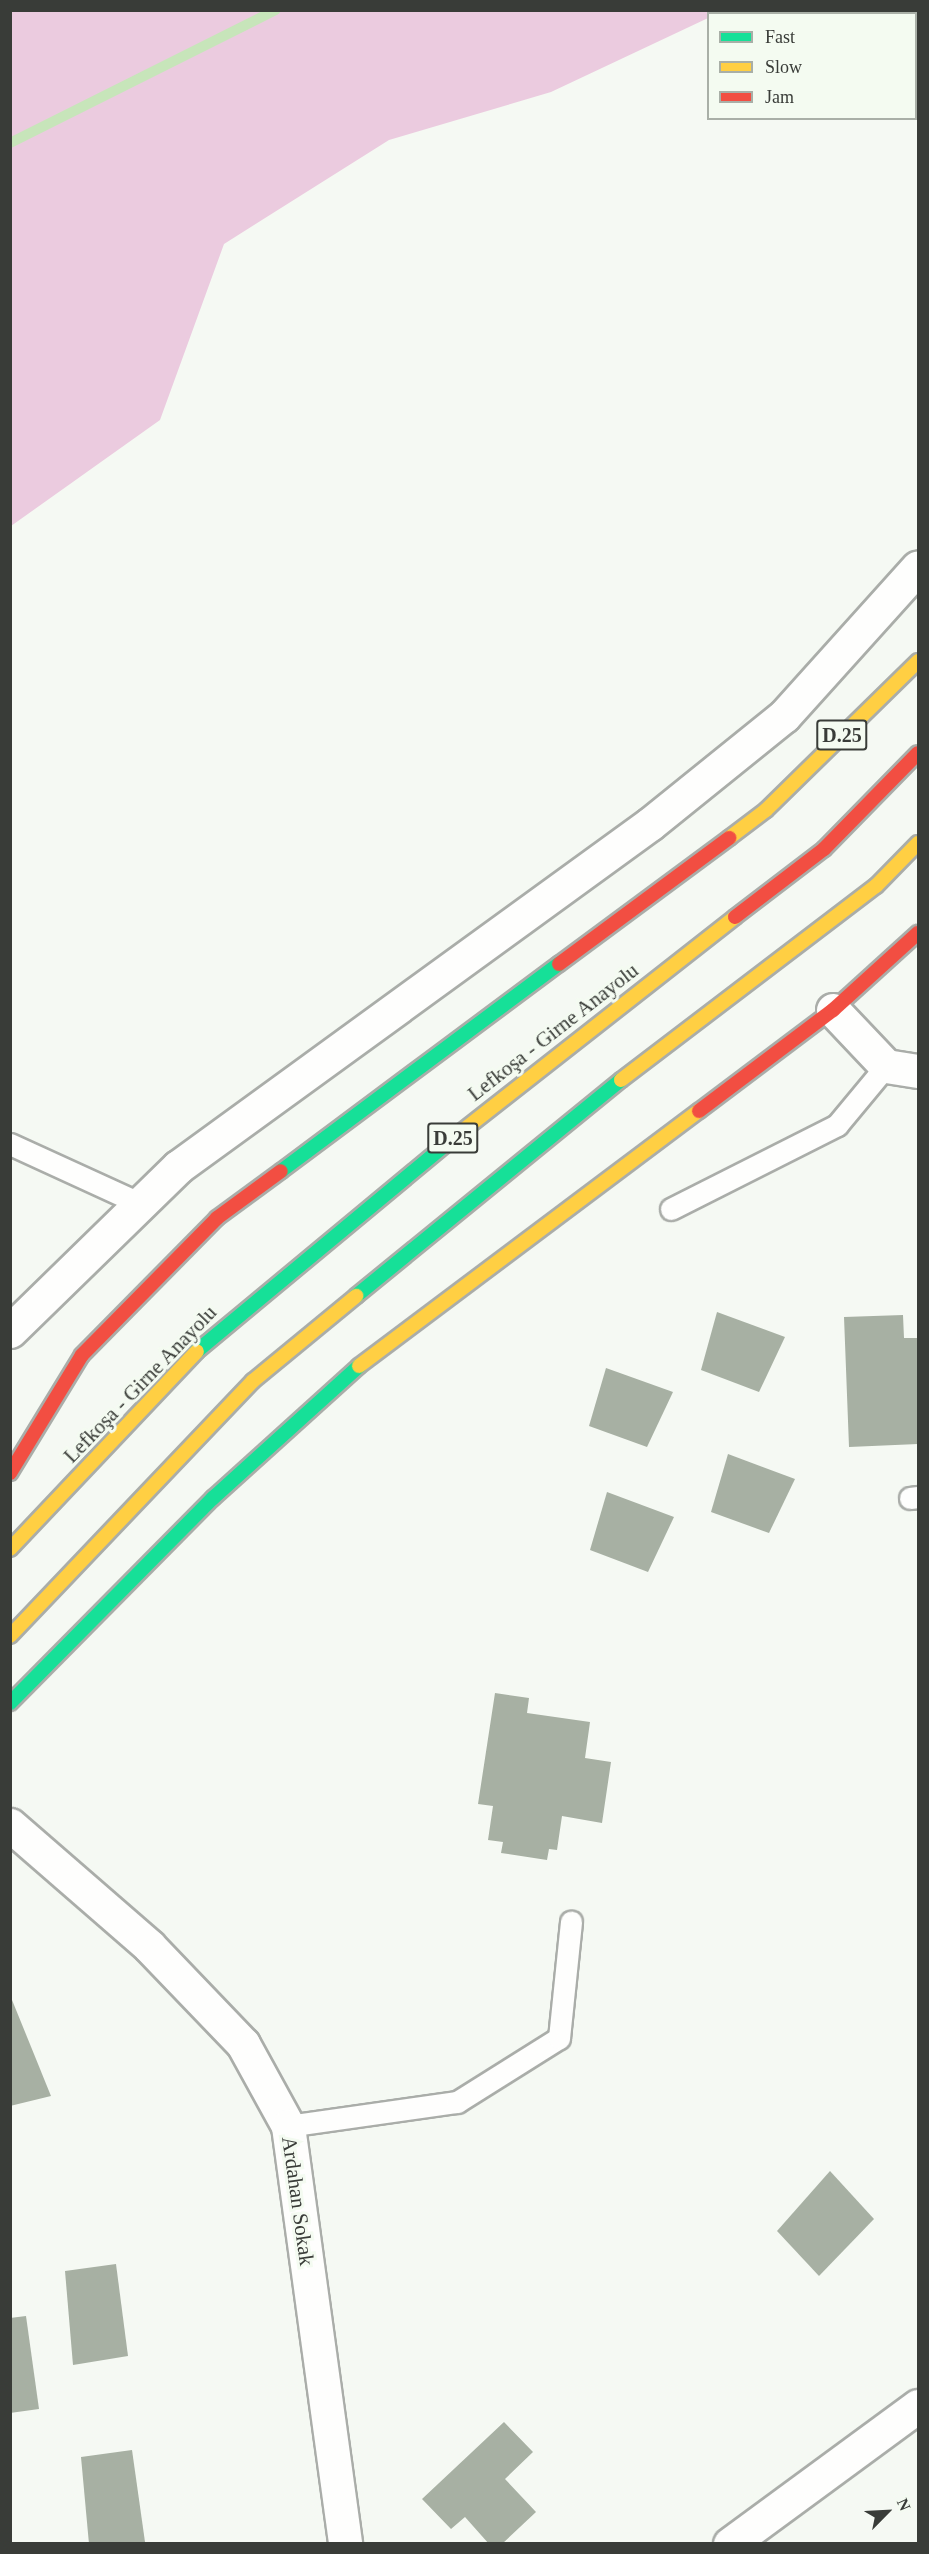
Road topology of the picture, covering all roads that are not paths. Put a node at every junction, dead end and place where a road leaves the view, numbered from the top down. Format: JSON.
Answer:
{"nodes":[{"id":1,"x":918,"y":567,"type":"edge"},
{"id":2,"x":918,"y":661,"type":"edge"},
{"id":3,"x":918,"y":753,"type":"edge"},
{"id":4,"x":918,"y":843,"type":"edge"},
{"id":5,"x":918,"y":933,"type":"edge"},
{"id":6,"x":833,"y":1010,"type":"junction"},
{"id":7,"x":886,"y":1066,"type":"junction"},
{"id":8,"x":918,"y":1071,"type":"edge"},
{"id":9,"x":10,"y":1144,"type":"edge"},
{"id":10,"x":139,"y":1203,"type":"junction"},
{"id":11,"x":671,"y":1209,"type":"dead end"},
{"id":12,"x":10,"y":1331,"type":"edge"},
{"id":13,"x":10,"y":1473,"type":"edge"},
{"id":14,"x":10,"y":1549,"type":"edge"},
{"id":15,"x":10,"y":1636,"type":"edge"},
{"id":16,"x":10,"y":1703,"type":"edge"},
{"id":17,"x":10,"y":1825,"type":"edge"},
{"id":18,"x":571,"y":1922,"type":"dead end"},
{"id":19,"x":288,"y":2126,"type":"junction"},
{"id":20,"x":918,"y":2406,"type":"edge"},
{"id":21,"x":345,"y":2544,"type":"edge"},
{"id":22,"x":730,"y":2544,"type":"edge"}],
"edges":[{"from":1,"to":10,"type":"street"},
{"from":2,"to":13,"type":"highway","number":"D.25"},
{"from":3,"to":14,"type":"highway","name":"Lefkoşa - Girne Anayolu","number":"D.25"},
{"from":4,"to":15,"type":"highway","number":"D.25"},
{"from":5,"to":6,"type":"highway"},
{"from":6,"to":7,"type":"street"},
{"from":6,"to":16,"type":"highway"},
{"from":7,"to":8,"type":"street"},
{"from":7,"to":11,"type":"lane"},
{"from":9,"to":10,"type":"lane"},
{"from":10,"to":12,"type":"street"},
{"from":17,"to":19,"type":"street","name":"Ardahan Sokak"},
{"from":18,"to":19,"type":"lane"},
{"from":19,"to":21,"type":"street","name":"Ardahan Sokak"},
{"from":20,"to":22,"type":"street"}]}
